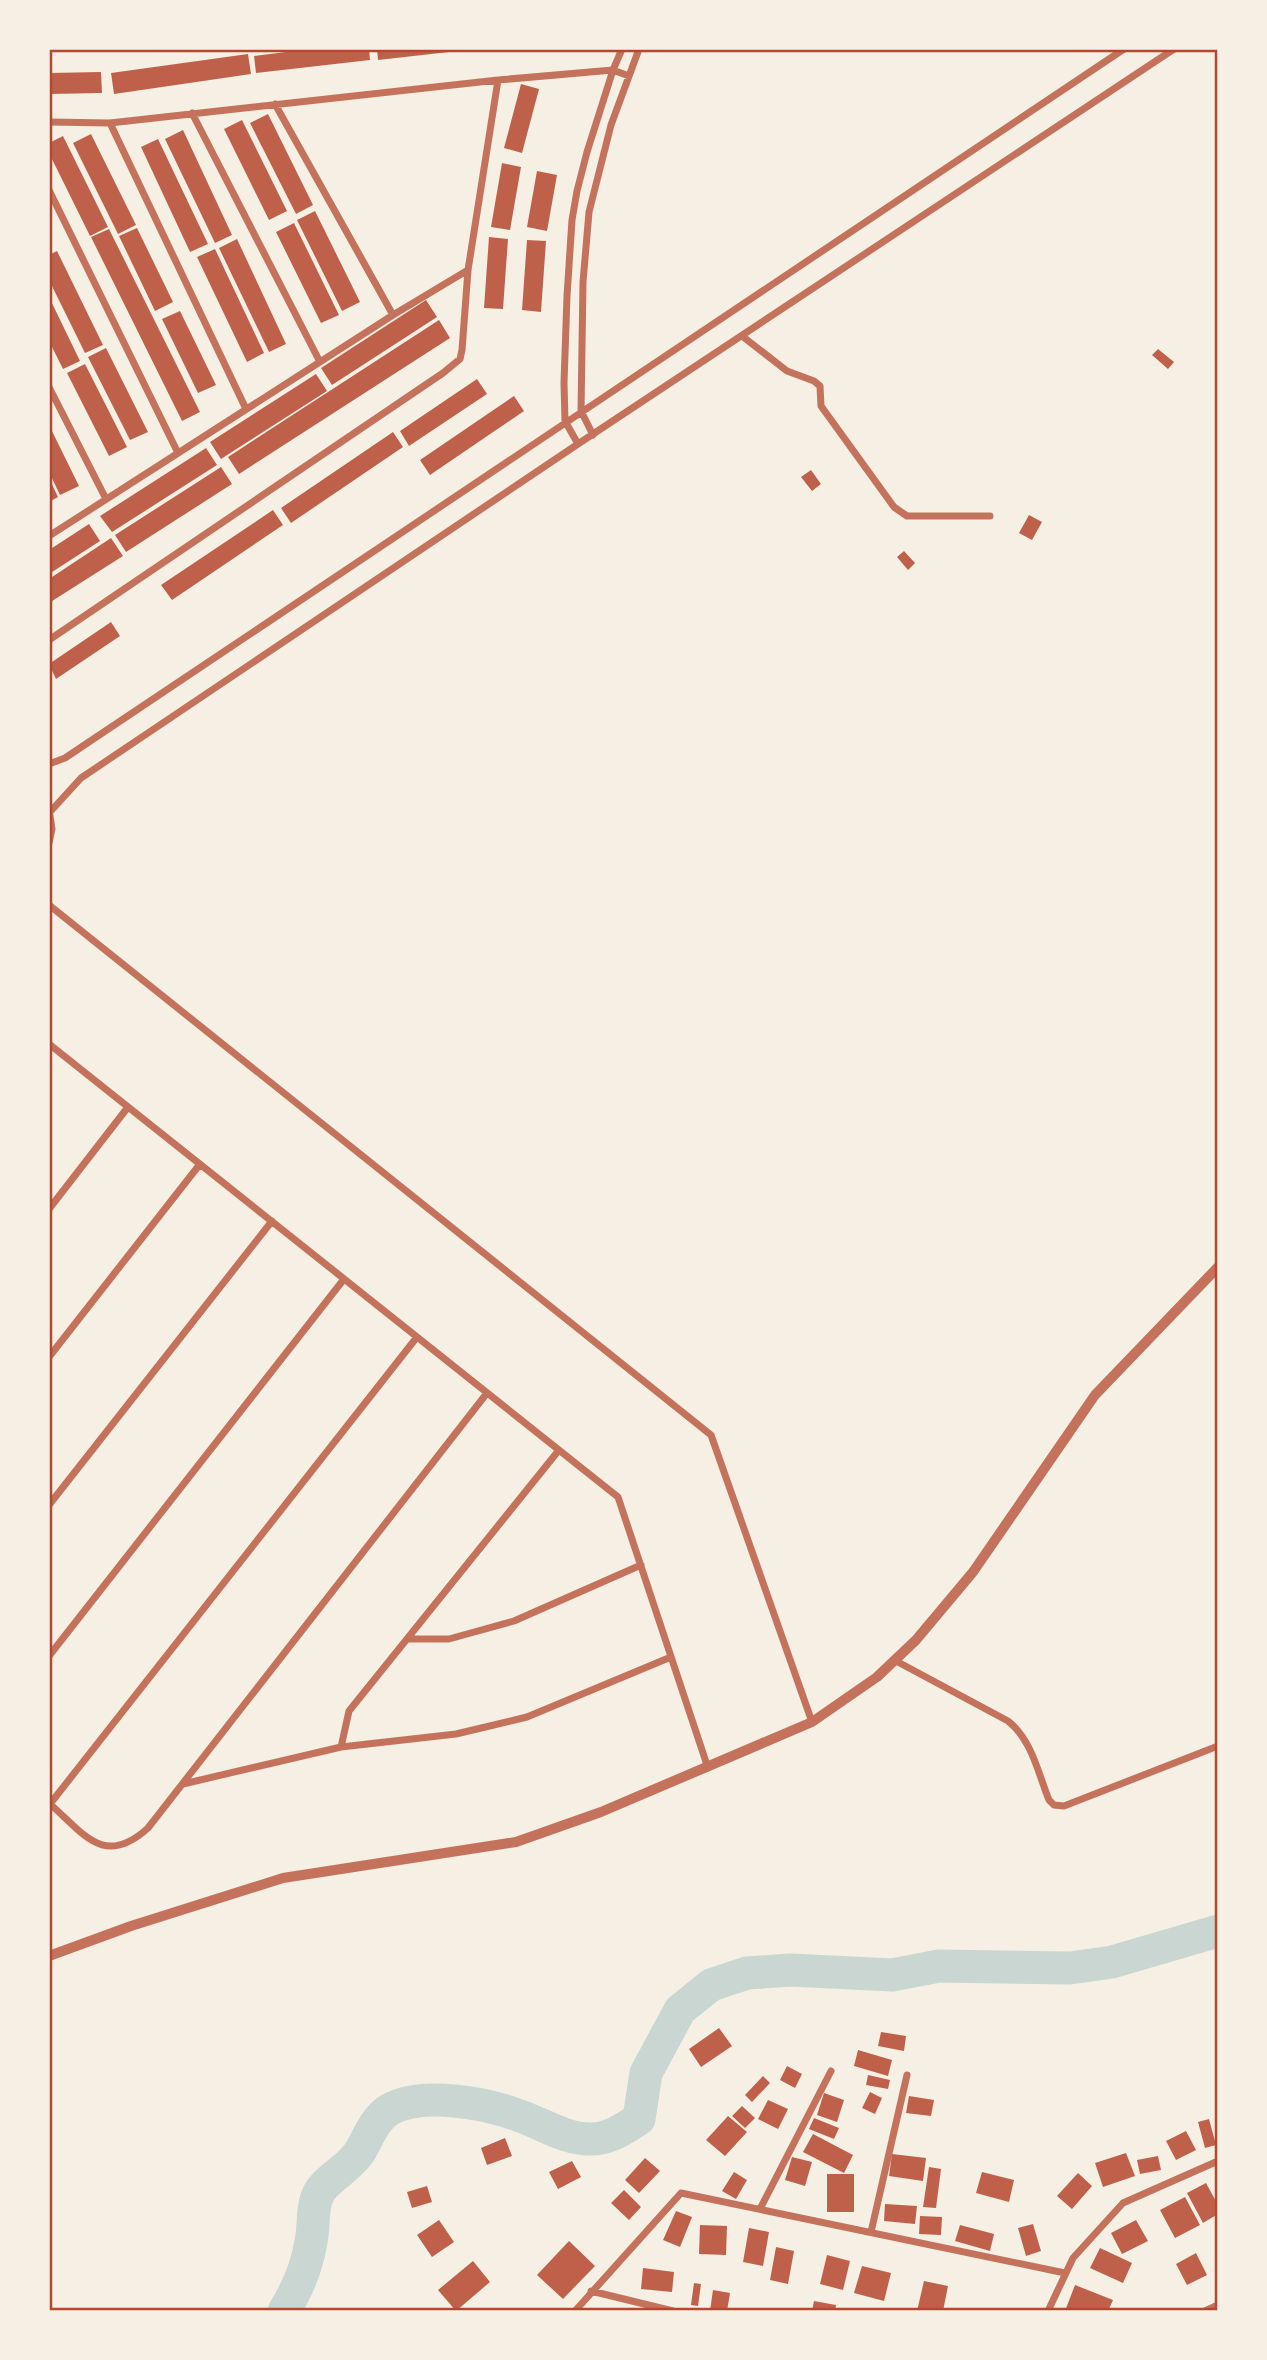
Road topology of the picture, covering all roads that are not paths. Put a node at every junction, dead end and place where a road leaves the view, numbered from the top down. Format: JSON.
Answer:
{"nodes":[{"id":1,"x":622,"y":49,"type":"edge"},
{"id":2,"x":639,"y":49,"type":"edge"},
{"id":3,"x":1124,"y":49,"type":"edge"},
{"id":4,"x":1174,"y":49,"type":"edge"},
{"id":5,"x":613,"y":70,"type":"junction"},
{"id":6,"x":629,"y":76,"type":"junction"},
{"id":7,"x":498,"y":80,"type":"junction"},
{"id":8,"x":275,"y":104,"type":"junction"},
{"id":9,"x":192,"y":113,"type":"junction"},
{"id":10,"x":49,"y":122,"type":"edge"},
{"id":11,"x":110,"y":123,"type":"junction"},
{"id":12,"x":49,"y":190,"type":"edge"},
{"id":13,"x":467,"y":270,"type":"junction"},
{"id":14,"x":393,"y":315,"type":"junction"},
{"id":15,"x":742,"y":336,"type":"junction"},
{"id":16,"x":320,"y":362,"type":"junction"},
{"id":17,"x":49,"y":387,"type":"edge"},
{"id":18,"x":246,"y":409,"type":"junction"},
{"id":19,"x":581,"y":411,"type":"junction"},
{"id":20,"x":565,"y":421,"type":"junction"},
{"id":21,"x":593,"y":435,"type":"junction"},
{"id":22,"x":578,"y":444,"type":"junction"},
{"id":23,"x":178,"y":453,"type":"junction"},
{"id":24,"x":106,"y":499,"type":"junction"},
{"id":25,"x":990,"y":516,"type":"dead end"},
{"id":26,"x":49,"y":536,"type":"edge"},
{"id":27,"x":49,"y":640,"type":"edge"},
{"id":28,"x":49,"y":764,"type":"edge"},
{"id":29,"x":50,"y":811,"type":"edge"},
{"id":30,"x":49,"y":843,"type":"edge"},
{"id":31,"x":49,"y":905,"type":"edge"},
{"id":32,"x":52,"y":1047,"type":"edge"},
{"id":33,"x":49,"y":1058,"type":"edge"},
{"id":34,"x":128,"y":1107,"type":"junction"},
{"id":35,"x":200,"y":1164,"type":"junction"},
{"id":36,"x":49,"y":1209,"type":"edge"},
{"id":37,"x":272,"y":1221,"type":"junction"},
{"id":38,"x":1218,"y":1267,"type":"edge"},
{"id":39,"x":344,"y":1279,"type":"junction"},
{"id":40,"x":417,"y":1336,"type":"junction"},
{"id":41,"x":49,"y":1357,"type":"edge"},
{"id":42,"x":487,"y":1393,"type":"junction"},
{"id":43,"x":559,"y":1450,"type":"junction"},
{"id":44,"x":49,"y":1505,"type":"edge"},
{"id":45,"x":641,"y":1564,"type":"junction"},
{"id":46,"x":407,"y":1639,"type":"junction"},
{"id":47,"x":49,"y":1656,"type":"edge"},
{"id":48,"x":671,"y":1657,"type":"junction"},
{"id":49,"x":896,"y":1661,"type":"junction"},
{"id":50,"x":812,"y":1722,"type":"junction"},
{"id":51,"x":1218,"y":1746,"type":"edge"},
{"id":52,"x":341,"y":1747,"type":"junction"},
{"id":53,"x":708,"y":1768,"type":"junction"},
{"id":54,"x":182,"y":1784,"type":"junction"},
{"id":55,"x":49,"y":1804,"type":"edge"},
{"id":56,"x":49,"y":1956,"type":"edge"},
{"id":57,"x":831,"y":2071,"type":"dead end"},
{"id":58,"x":907,"y":2075,"type":"dead end"},
{"id":59,"x":1218,"y":2161,"type":"edge"},
{"id":60,"x":760,"y":2209,"type":"junction"},
{"id":61,"x":871,"y":2232,"type":"junction"},
{"id":62,"x":1065,"y":2273,"type":"junction"},
{"id":63,"x":591,"y":2291,"type":"junction"},
{"id":64,"x":1218,"y":2305,"type":"edge"},
{"id":65,"x":575,"y":2311,"type":"edge"},
{"id":66,"x":673,"y":2311,"type":"edge"},
{"id":67,"x":1048,"y":2311,"type":"edge"},
{"id":68,"x":1205,"y":2311,"type":"edge"}],
"edges":[{"from":1,"to":5,"type":"street"},
{"from":2,"to":6,"type":"street"},
{"from":3,"to":19,"type":"street"},
{"from":4,"to":15,"type":"street"},
{"from":5,"to":6,"type":"street"},
{"from":5,"to":7,"type":"street"},
{"from":5,"to":20,"type":"street"},
{"from":6,"to":19,"type":"street"},
{"from":7,"to":8,"type":"street"},
{"from":7,"to":13,"type":"street"},
{"from":8,"to":9,"type":"street"},
{"from":8,"to":14,"type":"street"},
{"from":9,"to":11,"type":"street"},
{"from":9,"to":16,"type":"street"},
{"from":10,"to":11,"type":"street"},
{"from":11,"to":18,"type":"street"},
{"from":12,"to":23,"type":"street"},
{"from":13,"to":14,"type":"street"},
{"from":13,"to":27,"type":"street"},
{"from":14,"to":16,"type":"street"},
{"from":15,"to":21,"type":"street"},
{"from":15,"to":25,"type":"street"},
{"from":16,"to":18,"type":"street"},
{"from":17,"to":24,"type":"street"},
{"from":18,"to":23,"type":"street"},
{"from":19,"to":20,"type":"street"},
{"from":19,"to":21,"type":"street"},
{"from":20,"to":22,"type":"street"},
{"from":20,"to":28,"type":"street"},
{"from":21,"to":22,"type":"street"},
{"from":22,"to":29,"type":"street"},
{"from":23,"to":24,"type":"street"},
{"from":24,"to":26,"type":"street"},
{"from":29,"to":30,"type":"street"},
{"from":31,"to":50,"type":"street"},
{"from":32,"to":33,"type":"street"},
{"from":32,"to":34,"type":"street"},
{"from":34,"to":35,"type":"street"},
{"from":34,"to":36,"type":"street"},
{"from":35,"to":37,"type":"street"},
{"from":35,"to":41,"type":"street"},
{"from":37,"to":39,"type":"street"},
{"from":37,"to":44,"type":"street"},
{"from":38,"to":49,"type":"street"},
{"from":39,"to":40,"type":"street"},
{"from":39,"to":47,"type":"street"},
{"from":40,"to":42,"type":"street"},
{"from":40,"to":55,"type":"street"},
{"from":42,"to":43,"type":"street"},
{"from":42,"to":54,"type":"street"},
{"from":43,"to":45,"type":"street"},
{"from":43,"to":46,"type":"street"},
{"from":45,"to":46,"type":"street"},
{"from":45,"to":48,"type":"street"},
{"from":46,"to":52,"type":"street"},
{"from":48,"to":52,"type":"street"},
{"from":48,"to":53,"type":"street"},
{"from":49,"to":50,"type":"street"},
{"from":49,"to":51,"type":"street"},
{"from":50,"to":53,"type":"street"},
{"from":52,"to":54,"type":"street"},
{"from":53,"to":56,"type":"street"},
{"from":54,"to":55,"type":"street"},
{"from":57,"to":60,"type":"street"},
{"from":58,"to":61,"type":"street"},
{"from":59,"to":62,"type":"street"},
{"from":60,"to":61,"type":"street"},
{"from":60,"to":63,"type":"street"},
{"from":61,"to":62,"type":"street"},
{"from":62,"to":67,"type":"street"},
{"from":63,"to":65,"type":"street"},
{"from":63,"to":66,"type":"street"},
{"from":64,"to":68,"type":"street"}]}
